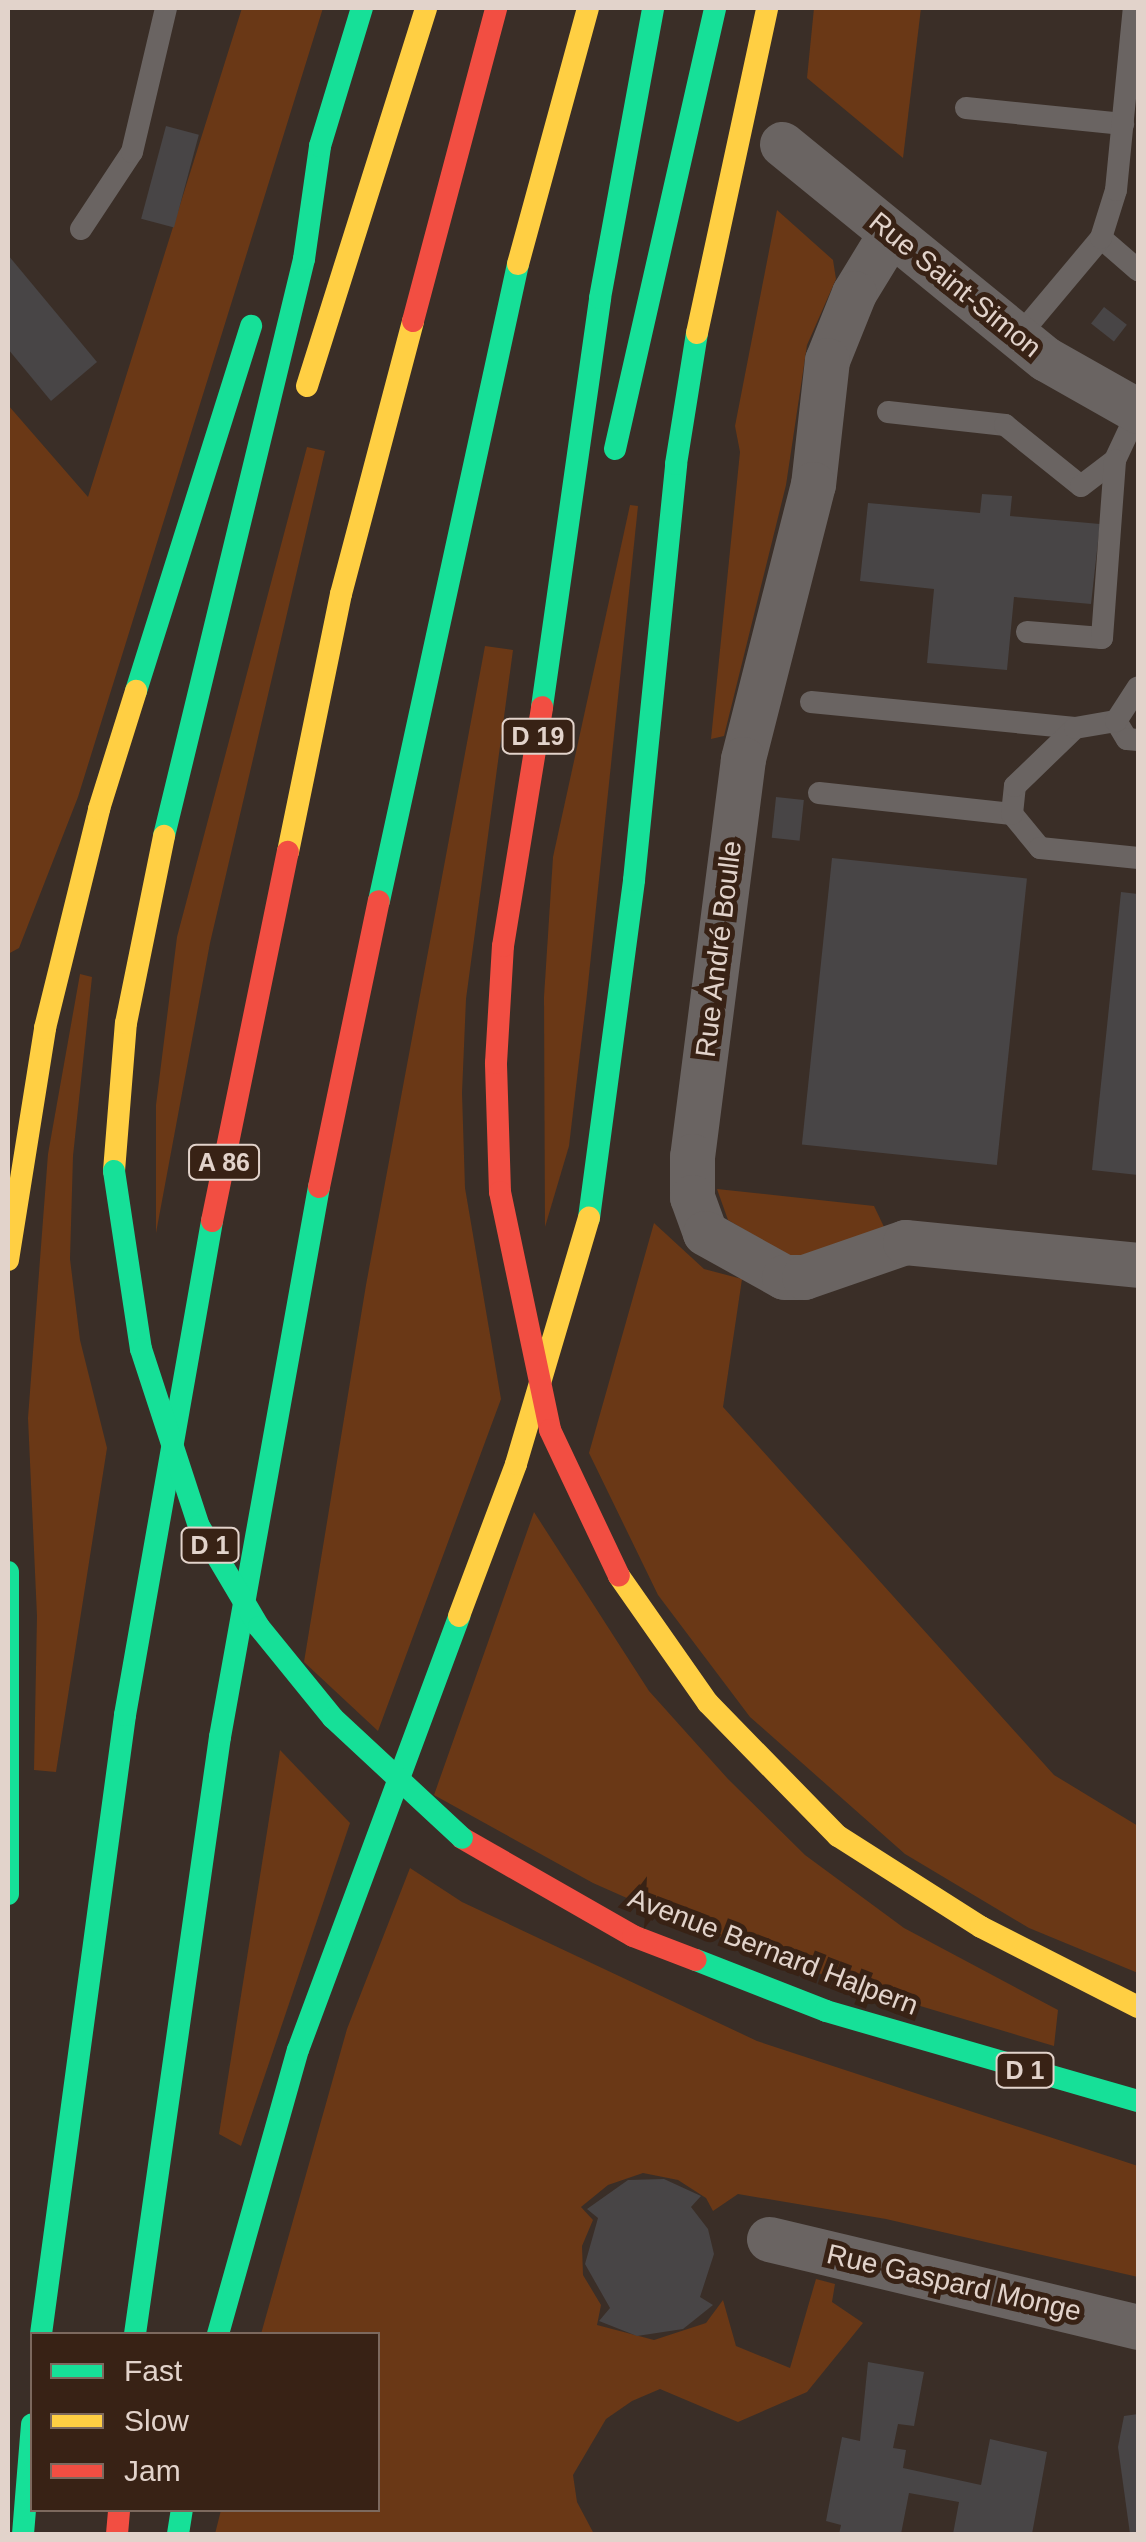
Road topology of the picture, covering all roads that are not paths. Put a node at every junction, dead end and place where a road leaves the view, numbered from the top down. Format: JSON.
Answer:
{"nodes":[{"id":1,"x":166,"y":8,"type":"edge"},
{"id":2,"x":362,"y":8,"type":"edge"},
{"id":3,"x":426,"y":8,"type":"edge"},
{"id":4,"x":496,"y":8,"type":"edge"},
{"id":5,"x":588,"y":8,"type":"edge"},
{"id":6,"x":653,"y":8,"type":"edge"},
{"id":7,"x":715,"y":8,"type":"edge"},
{"id":8,"x":767,"y":8,"type":"edge"},
{"id":9,"x":1134,"y":8,"type":"edge"},
{"id":10,"x":966,"y":108,"type":"dead end"},
{"id":11,"x":1122,"y":124,"type":"junction"},
{"id":12,"x":782,"y":144,"type":"dead end"},
{"id":13,"x":320,"y":146,"type":"junction"},
{"id":14,"x":284,"y":220,"type":"dead end"},
{"id":15,"x":81,"y":229,"type":"dead end"},
{"id":16,"x":890,"y":234,"type":"junction"},
{"id":17,"x":1101,"y":238,"type":"junction"},
{"id":18,"x":1138,"y":270,"type":"edge"},
{"id":19,"x":260,"y":296,"type":"dead end"},
{"id":20,"x":1018,"y":337,"type":"junction"},
{"id":21,"x":1138,"y":411,"type":"edge"},
{"id":22,"x":888,"y":412,"type":"dead end"},
{"id":23,"x":298,"y":418,"type":"dead end"},
{"id":24,"x":1115,"y":460,"type":"junction"},
{"id":25,"x":572,"y":526,"type":"junction"},
{"id":26,"x":264,"y":530,"type":"dead end"},
{"id":27,"x":1026,"y":632,"type":"dead end"},
{"id":28,"x":1138,"y":687,"type":"edge"},
{"id":29,"x":811,"y":702,"type":"dead end"},
{"id":30,"x":1116,"y":721,"type":"junction"},
{"id":31,"x":1075,"y":728,"type":"junction"},
{"id":32,"x":1138,"y":740,"type":"edge"},
{"id":33,"x":186,"y":752,"type":"junction"},
{"id":34,"x":819,"y":793,"type":"dead end"},
{"id":35,"x":1012,"y":814,"type":"junction"},
{"id":36,"x":1138,"y":858,"type":"edge"},
{"id":37,"x":8,"y":1260,"type":"edge"},
{"id":38,"x":1138,"y":1265,"type":"edge"},
{"id":39,"x":8,"y":1572,"type":"edge"},
{"id":40,"x":8,"y":1894,"type":"edge"},
{"id":41,"x":1132,"y":2003,"type":"edge"},
{"id":42,"x":1138,"y":2102,"type":"edge"},
{"id":43,"x":769,"y":2239,"type":"dead end"},
{"id":44,"x":1138,"y":2328,"type":"edge"},
{"id":45,"x":41,"y":2332,"type":"edge"},
{"id":46,"x":135,"y":2332,"type":"edge"},
{"id":47,"x":219,"y":2332,"type":"edge"},
{"id":48,"x":30,"y":2448,"type":"edge"},
{"id":49,"x":23,"y":2534,"type":"edge"}],
"edges":[{"from":1,"to":15,"type":"lane"},
{"from":2,"to":13,"type":"highway"},
{"from":3,"to":23,"type":"highway"},
{"from":4,"to":45,"type":"highway","number":"A 86"},
{"from":5,"to":46,"type":"highway"},
{"from":6,"to":25,"type":"highway"},
{"from":7,"to":25,"type":"highway"},
{"from":8,"to":47,"type":"highway"},
{"from":9,"to":11,"type":"lane"},
{"from":10,"to":11,"type":"lane"},
{"from":11,"to":17,"type":"lane"},
{"from":12,"to":16,"type":"street","name":"Rue Saint-Simon"},
{"from":13,"to":14,"type":"highway"},
{"from":13,"to":33,"type":"highway"},
{"from":16,"to":20,"type":"street","name":"Rue Saint-Simon"},
{"from":16,"to":38,"type":"street","name":"Rue André Boulle"},
{"from":17,"to":18,"type":"lane"},
{"from":17,"to":20,"type":"lane"},
{"from":19,"to":37,"type":"highway"},
{"from":20,"to":21,"type":"street","name":"Rue Saint-Simon"},
{"from":21,"to":24,"type":"lane"},
{"from":22,"to":24,"type":"lane"},
{"from":24,"to":27,"type":"lane"},
{"from":25,"to":41,"type":"highway","number":"D 19","bridge":true},
{"from":26,"to":33,"type":"highway"},
{"from":28,"to":30,"type":"lane"},
{"from":29,"to":31,"type":"lane"},
{"from":30,"to":31,"type":"lane"},
{"from":30,"to":32,"type":"lane"},
{"from":31,"to":35,"type":"lane"},
{"from":33,"to":42,"type":"highway","name":"Avenue Bernard Halpern","number":"D 1","bridge":true},
{"from":34,"to":35,"type":"lane"},
{"from":35,"to":36,"type":"lane"},
{"from":39,"to":40,"type":"highway"},
{"from":43,"to":44,"type":"street","name":"Rue Gaspard Monge"},
{"from":48,"to":49,"type":"highway"}]}
